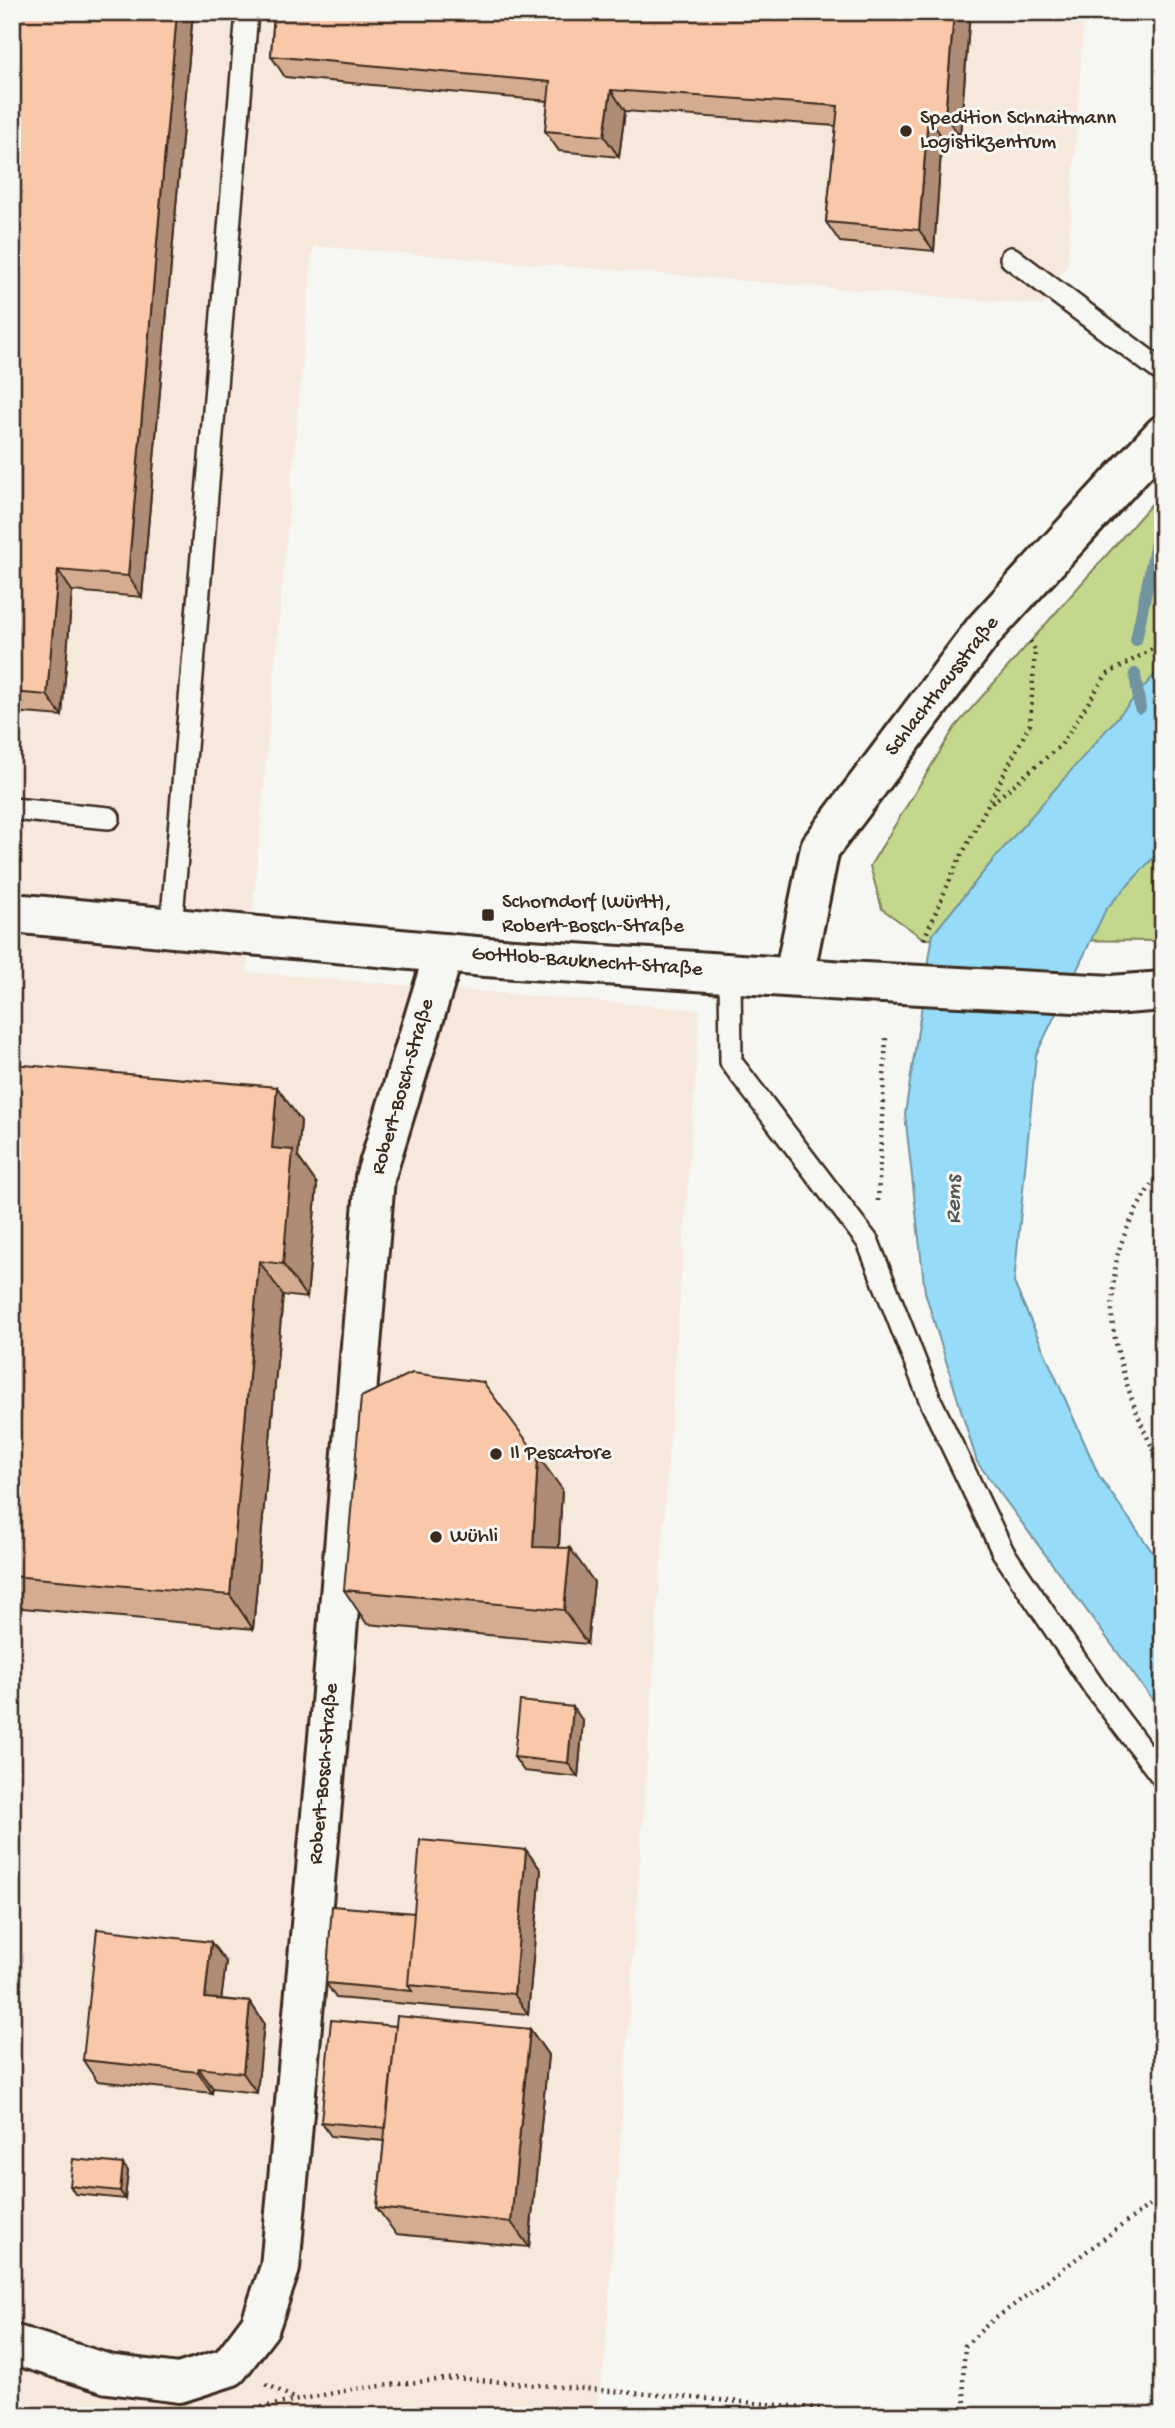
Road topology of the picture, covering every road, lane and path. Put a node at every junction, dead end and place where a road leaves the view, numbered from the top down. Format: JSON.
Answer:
{"nodes":[{"id":1,"x":247,"y":12,"type":"edge"},
{"id":2,"x":1011,"y":258,"type":"dead end"},
{"id":3,"x":1163,"y":372,"type":"edge"},
{"id":4,"x":1163,"y":435,"type":"edge"},
{"id":5,"x":1012,"y":602,"type":"junction"},
{"id":6,"x":1163,"y":640,"type":"edge"},
{"id":7,"x":991,"y":804,"type":"junction"},
{"id":8,"x":12,"y":809,"type":"edge"},
{"id":9,"x":109,"y":818,"type":"dead end"},
{"id":10,"x":12,"y":913,"type":"edge"},
{"id":11,"x":171,"y":929,"type":"junction"},
{"id":12,"x":924,"y":939,"type":"dead end"},
{"id":13,"x":444,"y":953,"type":"junction"},
{"id":14,"x":730,"y":973,"type":"junction"},
{"id":15,"x":794,"y":976,"type":"junction"},
{"id":16,"x":1163,"y":991,"type":"edge"},
{"id":17,"x":886,"y":1037,"type":"dead end"},
{"id":18,"x":1163,"y":1167,"type":"edge"},
{"id":19,"x":868,"y":1242,"type":"junction"},
{"id":20,"x":1163,"y":1466,"type":"edge"},
{"id":21,"x":1163,"y":1778,"type":"edge"},
{"id":22,"x":1163,"y":2195,"type":"edge"},
{"id":23,"x":12,"y":2344,"type":"edge"},
{"id":24,"x":239,"y":2411,"type":"dead end"},
{"id":25,"x":911,"y":2416,"type":"edge"},
{"id":26,"x":965,"y":2416,"type":"edge"}],
"edges":[{"from":1,"to":11,"type":"lane"},
{"from":2,"to":3,"type":"lane"},
{"from":4,"to":5,"type":"street","name":"Schlachthausstraße"},
{"from":5,"to":7,"type":"path"},
{"from":5,"to":15,"type":"street","name":"Schlachthausstraße"},
{"from":6,"to":7,"type":"path"},
{"from":7,"to":12,"type":"path"},
{"from":8,"to":9,"type":"lane"},
{"from":10,"to":11,"type":"street","name":"Gottlob-Bauknecht-Straße"},
{"from":11,"to":13,"type":"street","name":"Gottlob-Bauknecht-Straße"},
{"from":13,"to":14,"type":"street","name":"Gottlob-Bauknecht-Straße"},
{"from":13,"to":23,"type":"street","name":"Robert-Bosch-Straße"},
{"from":14,"to":15,"type":"street","name":"Gottlob-Bauknecht-Straße"},
{"from":14,"to":19,"type":"lane"},
{"from":15,"to":16,"type":"street","name":"Gottlob-Bauknecht-Straße","bridge":true},
{"from":17,"to":19,"type":"path"},
{"from":18,"to":20,"type":"path"},
{"from":19,"to":21,"type":"lane"},
{"from":22,"to":26,"type":"path"},
{"from":24,"to":25,"type":"path"}]}
